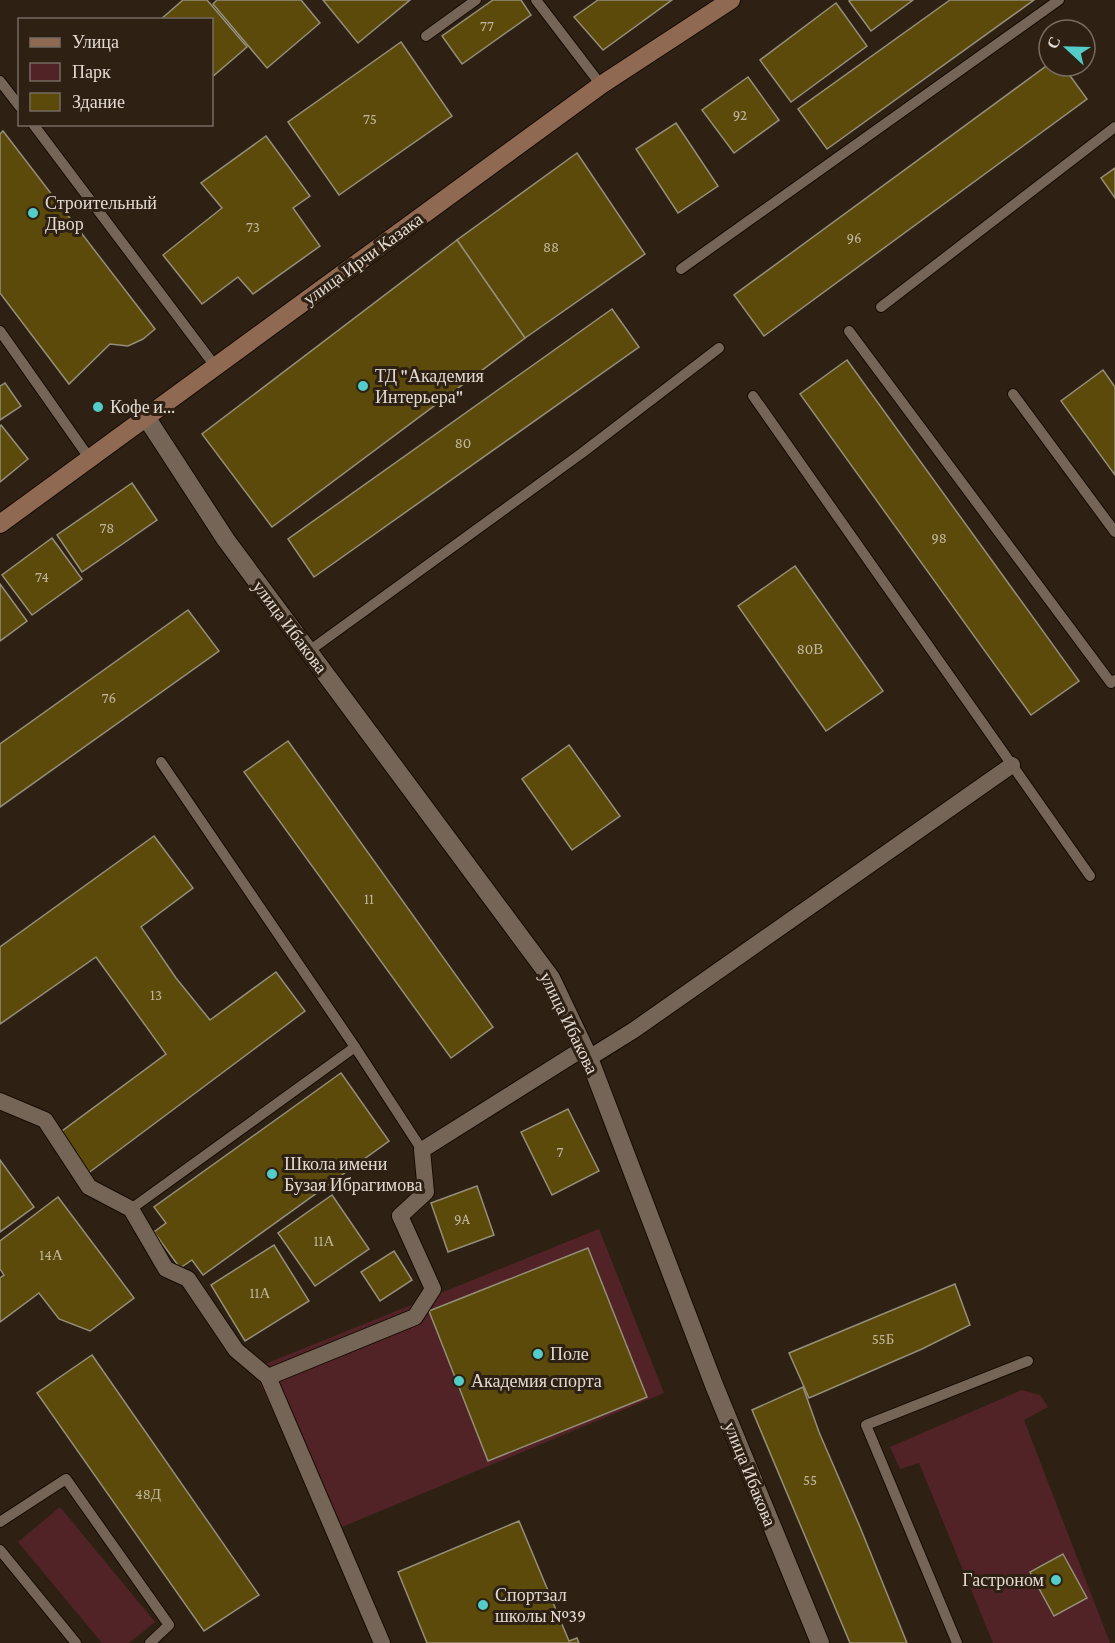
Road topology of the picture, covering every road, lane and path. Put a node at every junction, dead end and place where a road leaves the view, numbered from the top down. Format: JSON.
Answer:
{"nodes":[{"id":1,"x":476,"y":0,"type":"edge"},
{"id":2,"x":536,"y":0,"type":"edge"},
{"id":3,"x":731,"y":0,"type":"edge"},
{"id":4,"x":1059,"y":0,"type":"edge"},
{"id":5,"x":426,"y":36,"type":"dead end"},
{"id":6,"x":0,"y":81,"type":"edge"},
{"id":7,"x":601,"y":85,"type":"junction"},
{"id":8,"x":18,"y":104,"type":"edge"},
{"id":9,"x":35,"y":126,"type":"edge"},
{"id":10,"x":1115,"y":127,"type":"edge"},
{"id":11,"x":681,"y":269,"type":"dead end"},
{"id":12,"x":881,"y":307,"type":"dead end"},
{"id":13,"x":0,"y":331,"type":"edge"},
{"id":14,"x":849,"y":331,"type":"dead end"},
{"id":15,"x":719,"y":348,"type":"dead end"},
{"id":16,"x":215,"y":366,"type":"junction"},
{"id":17,"x":1013,"y":394,"type":"dead end"},
{"id":18,"x":753,"y":396,"type":"dead end"},
{"id":19,"x":146,"y":417,"type":"junction"},
{"id":20,"x":90,"y":459,"type":"junction"},
{"id":21,"x":0,"y":524,"type":"edge"},
{"id":22,"x":1115,"y":532,"type":"edge"},
{"id":23,"x":309,"y":651,"type":"junction"},
{"id":24,"x":1115,"y":680,"type":"edge"},
{"id":25,"x":161,"y":762,"type":"dead end"},
{"id":26,"x":1012,"y":765,"type":"junction"},
{"id":27,"x":1090,"y":876,"type":"dead end"},
{"id":28,"x":355,"y":1047,"type":"junction"},
{"id":29,"x":586,"y":1053,"type":"junction"},
{"id":30,"x":0,"y":1101,"type":"edge"},
{"id":31,"x":422,"y":1150,"type":"junction"},
{"id":32,"x":131,"y":1209,"type":"junction"},
{"id":33,"x":1028,"y":1361,"type":"dead end"},
{"id":34,"x":268,"y":1377,"type":"junction"},
{"id":35,"x":0,"y":1522,"type":"edge"},
{"id":36,"x":0,"y":1551,"type":"edge"},
{"id":37,"x":76,"y":1643,"type":"edge"},
{"id":38,"x":150,"y":1643,"type":"edge"},
{"id":39,"x":382,"y":1643,"type":"edge"},
{"id":40,"x":820,"y":1643,"type":"edge"},
{"id":41,"x":957,"y":1643,"type":"edge"}],
"edges":[{"from":1,"to":5,"type":"lane"},
{"from":2,"to":7,"type":"lane"},
{"from":3,"to":7,"type":"main road","name":"улица Ирчи Казака"},
{"from":4,"to":11,"type":"lane"},
{"from":6,"to":8,"type":"lane"},
{"from":7,"to":16,"type":"main road","name":"улица Ирчи Казака"},
{"from":9,"to":16,"type":"lane"},
{"from":10,"to":12,"type":"lane"},
{"from":13,"to":20,"type":"lane"},
{"from":14,"to":24,"type":"lane"},
{"from":15,"to":23,"type":"lane"},
{"from":16,"to":19,"type":"main road","name":"улица Ирчи Казака"},
{"from":17,"to":22,"type":"lane"},
{"from":18,"to":26,"type":"lane"},
{"from":19,"to":20,"type":"main road","name":"улица Ирчи Казака"},
{"from":19,"to":23,"type":"street","name":"улица Ибакова"},
{"from":20,"to":21,"type":"main road","name":"улица Ирчи Казака"},
{"from":23,"to":29,"type":"street","name":"улица Ибакова"},
{"from":25,"to":28,"type":"lane"},
{"from":26,"to":27,"type":"lane"},
{"from":26,"to":29,"type":"street"},
{"from":28,"to":31,"type":"lane"},
{"from":28,"to":32,"type":"lane"},
{"from":29,"to":31,"type":"street"},
{"from":29,"to":40,"type":"street","name":"улица Ибакова"},
{"from":30,"to":32,"type":"street"},
{"from":31,"to":34,"type":"street"},
{"from":32,"to":34,"type":"street"},
{"from":33,"to":41,"type":"lane"},
{"from":34,"to":39,"type":"street"},
{"from":35,"to":38,"type":"lane"},
{"from":36,"to":37,"type":"lane"}]}
